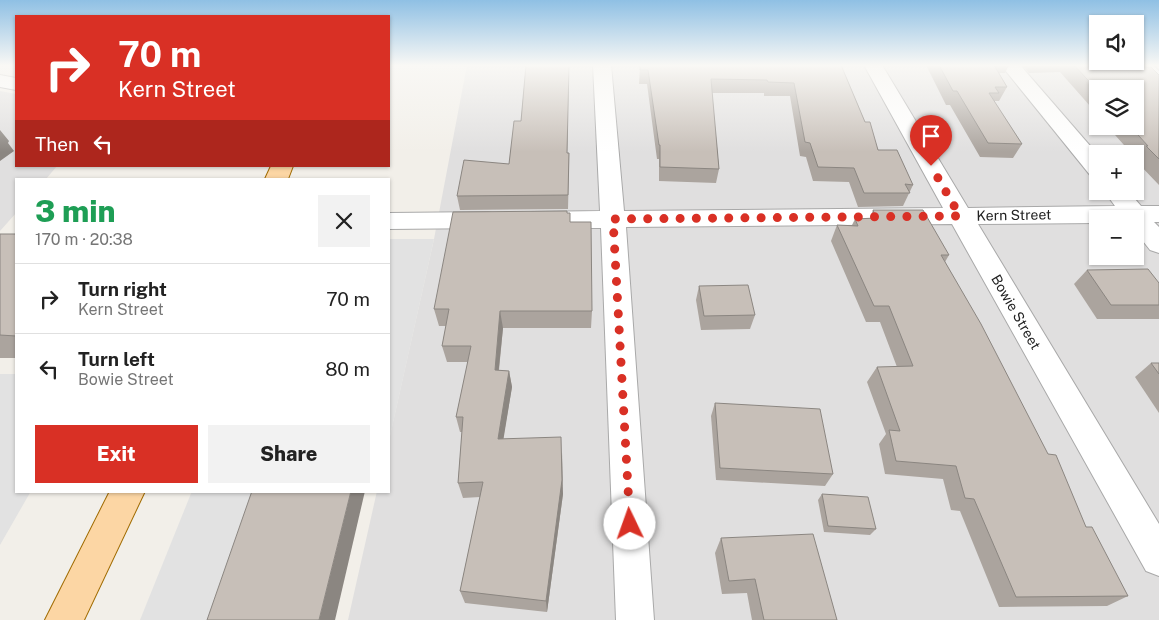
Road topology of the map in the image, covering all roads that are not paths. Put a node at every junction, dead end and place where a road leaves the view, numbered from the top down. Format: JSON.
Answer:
{"nodes":[{"id":1,"x":604,"y":94,"type":"edge"},
{"id":2,"x":890,"y":94,"type":"edge"},
{"id":3,"x":1034,"y":94,"type":"edge"},
{"id":4,"x":1089,"y":159,"type":"edge"},
{"id":5,"x":1122,"y":200,"type":"edge"},
{"id":6,"x":1131,"y":210,"type":"edge"},
{"id":7,"x":1144,"y":214,"type":"edge"},
{"id":8,"x":1159,"y":214,"type":"edge"},
{"id":9,"x":1089,"y":215,"type":"edge"},
{"id":10,"x":960,"y":216,"type":"junction"},
{"id":11,"x":613,"y":219,"type":"junction"},
{"id":12,"x":390,"y":221,"type":"edge"},
{"id":13,"x":1144,"y":226,"type":"edge"},
{"id":14,"x":1159,"y":244,"type":"edge"},
{"id":15,"x":127,"y":493,"type":"edge"},
{"id":16,"x":1159,"y":558,"type":"edge"},
{"id":17,"x":64,"y":620,"type":"edge"},
{"id":18,"x":635,"y":620,"type":"edge"}],
"edges":[{"from":1,"to":11,"type":"street"},
{"from":2,"to":10,"type":"street","name":"Bowie Street"},
{"from":3,"to":4,"type":"street"},
{"from":5,"to":6,"type":"street"},
{"from":7,"to":8,"type":"street","name":"Kern Street"},
{"from":9,"to":10,"type":"street","name":"Kern Street"},
{"from":10,"to":11,"type":"street","name":"Kern Street"},
{"from":10,"to":16,"type":"street","name":"Bowie Street"},
{"from":11,"to":12,"type":"street","name":"Kern Street"},
{"from":11,"to":18,"type":"street"},
{"from":13,"to":14,"type":"street"},
{"from":15,"to":17,"type":"main road"}]}
